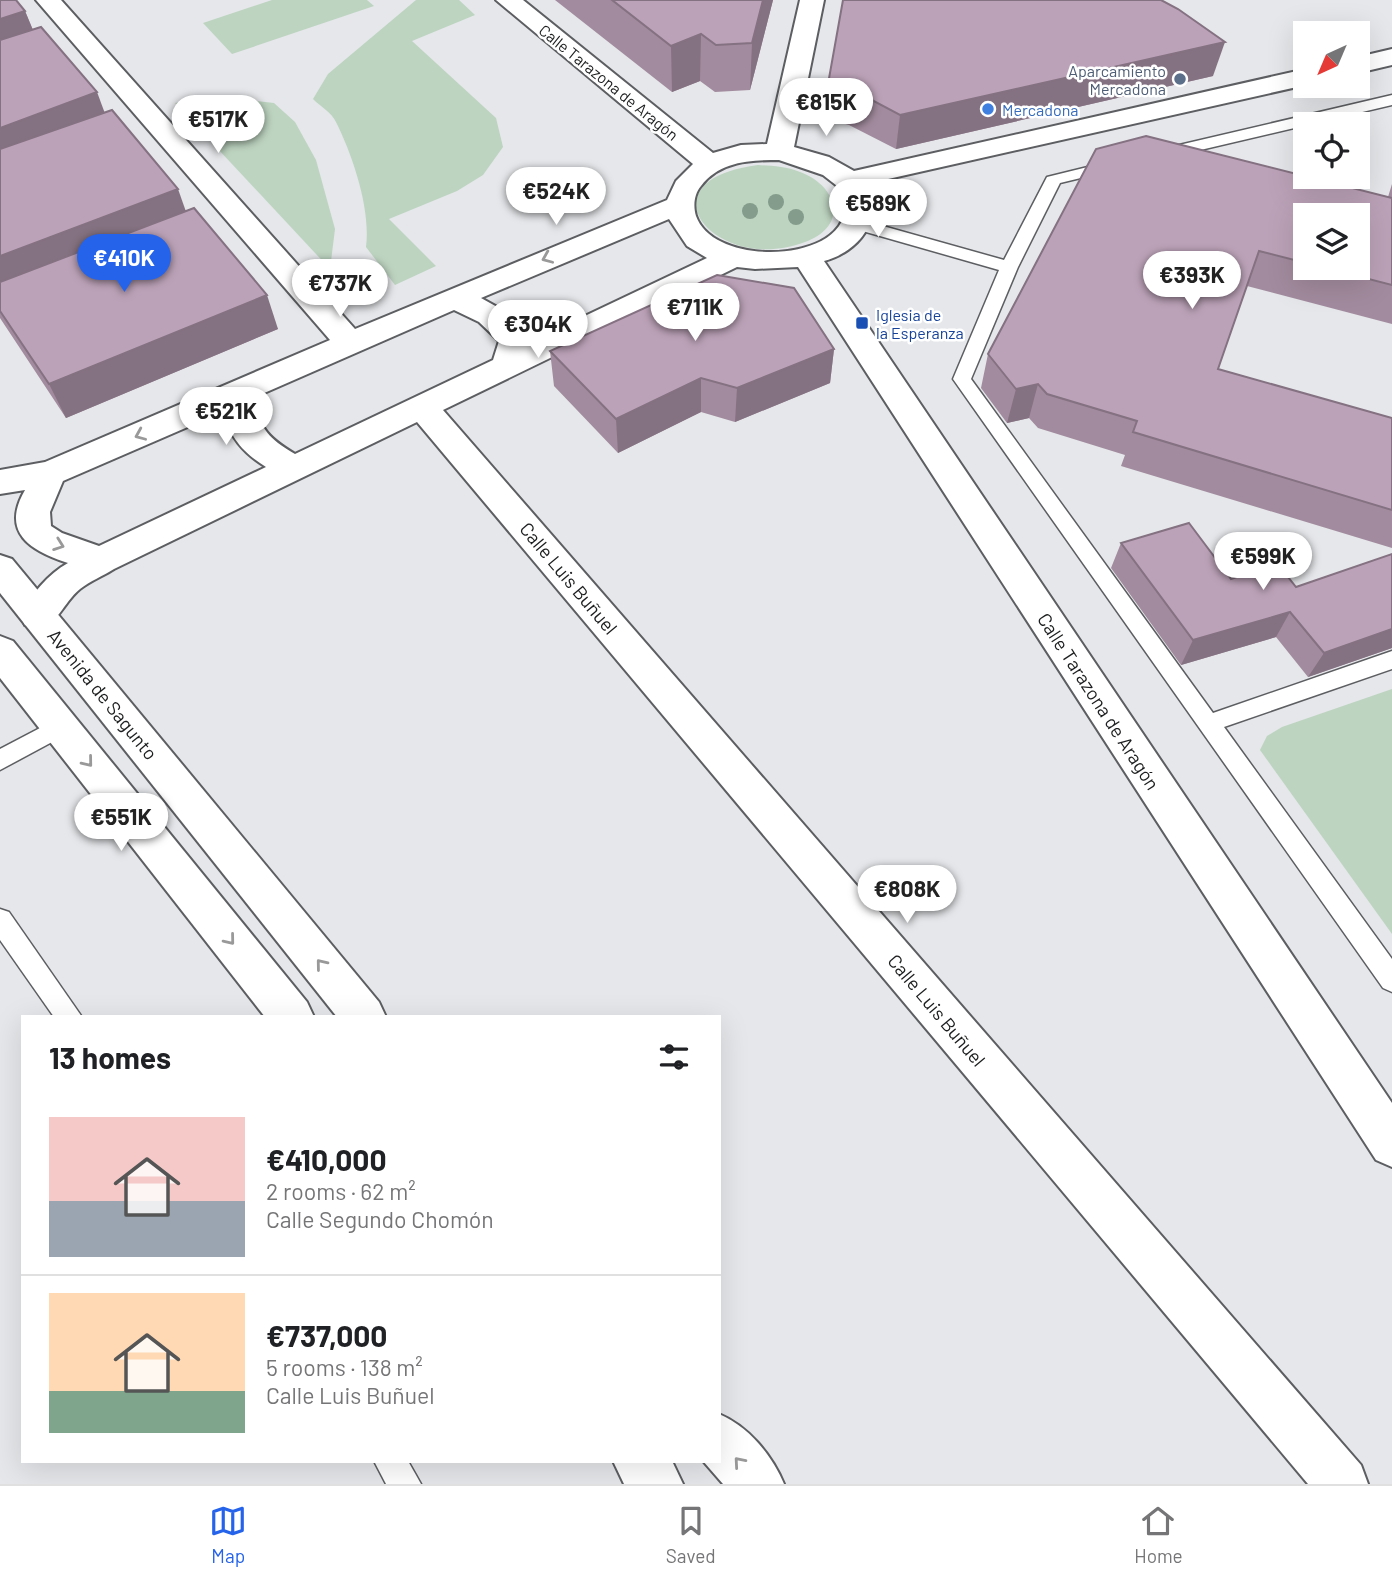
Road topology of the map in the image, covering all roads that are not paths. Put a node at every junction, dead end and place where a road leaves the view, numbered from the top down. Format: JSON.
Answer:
{"nodes":[{"id":1,"x":48,"y":0,"type":"edge"},
{"id":2,"x":508,"y":0,"type":"edge"},
{"id":3,"x":812,"y":0,"type":"edge"},
{"id":4,"x":1392,"y":57,"type":"edge"},
{"id":5,"x":1370,"y":62,"type":"edge"},
{"id":6,"x":1293,"y":80,"type":"edge"},
{"id":7,"x":1392,"y":100,"type":"edge"},
{"id":8,"x":156,"y":122,"type":"junction"},
{"id":9,"x":127,"y":133,"type":"edge"},
{"id":10,"x":779,"y":152,"type":"junction"},
{"id":11,"x":710,"y":163,"type":"junction"},
{"id":12,"x":849,"y":180,"type":"junction"},
{"id":13,"x":678,"y":205,"type":"junction"},
{"id":14,"x":240,"y":217,"type":"junction"},
{"id":15,"x":858,"y":224,"type":"junction"},
{"id":16,"x":210,"y":229,"type":"edge"},
{"id":17,"x":733,"y":257,"type":"junction"},
{"id":18,"x":807,"y":258,"type":"junction"},
{"id":19,"x":1009,"y":267,"type":"junction"},
{"id":20,"x":454,"y":299,"type":"junction"},
{"id":21,"x":350,"y":343,"type":"junction"},
{"id":22,"x":505,"y":367,"type":"junction"},
{"id":23,"x":248,"y":389,"type":"junction"},
{"id":24,"x":424,"y":408,"type":"junction"},
{"id":25,"x":295,"y":469,"type":"junction"},
{"id":26,"x":51,"y":473,"type":"junction"},
{"id":27,"x":0,"y":482,"type":"edge"},
{"id":28,"x":102,"y":560,"type":"junction"},
{"id":29,"x":0,"y":568,"type":"edge"},
{"id":30,"x":38,"y":615,"type":"junction"},
{"id":31,"x":0,"y":651,"type":"edge"},
{"id":32,"x":1392,"y":660,"type":"edge"},
{"id":33,"x":1210,"y":723,"type":"junction"},
{"id":34,"x":59,"y":727,"type":"junction"},
{"id":35,"x":0,"y":760,"type":"edge"},
{"id":36,"x":0,"y":920,"type":"edge"},
{"id":37,"x":1392,"y":980,"type":"edge"},
{"id":38,"x":68,"y":1015,"type":"edge"},
{"id":39,"x":290,"y":1015,"type":"edge"},
{"id":40,"x":362,"y":1015,"type":"edge"},
{"id":41,"x":1392,"y":1144,"type":"edge"},
{"id":42,"x":721,"y":1442,"type":"edge"},
{"id":43,"x":390,"y":1463,"type":"edge"},
{"id":44,"x":641,"y":1463,"type":"edge"},
{"id":45,"x":405,"y":1484,"type":"edge"},
{"id":46,"x":657,"y":1484,"type":"edge"},
{"id":47,"x":758,"y":1484,"type":"edge"},
{"id":48,"x":1342,"y":1484,"type":"edge"}],
"edges":[{"from":1,"to":8,"type":"street"},
{"from":2,"to":11,"type":"street","name":"Calle Tarazona de Aragón"},
{"from":3,"to":10,"type":"street"},
{"from":4,"to":5,"type":"street"},
{"from":6,"to":12,"type":"street"},
{"from":7,"to":19,"type":"lane"},
{"from":8,"to":9,"type":"street"},
{"from":8,"to":14,"type":"street"},
{"from":10,"to":11,"type":"street"},
{"from":10,"to":12,"type":"street"},
{"from":11,"to":13,"type":"street"},
{"from":12,"to":15,"type":"street"},
{"from":13,"to":17,"type":"street"},
{"from":13,"to":20,"type":"street","one_way":true},
{"from":14,"to":16,"type":"street"},
{"from":14,"to":21,"type":"street"},
{"from":15,"to":18,"type":"street"},
{"from":15,"to":19,"type":"lane"},
{"from":17,"to":18,"type":"street"},
{"from":17,"to":22,"type":"street"},
{"from":18,"to":41,"type":"street","name":"Calle Tarazona de Aragón"},
{"from":19,"to":33,"type":"lane"},
{"from":20,"to":21,"type":"street"},
{"from":20,"to":22,"type":"street"},
{"from":21,"to":23,"type":"street"},
{"from":22,"to":24,"type":"street"},
{"from":23,"to":25,"type":"street"},
{"from":23,"to":26,"type":"street","one_way":true},
{"from":24,"to":25,"type":"street"},
{"from":24,"to":48,"type":"street","name":"Calle Luis Buñuel"},
{"from":25,"to":28,"type":"street"},
{"from":26,"to":27,"type":"street"},
{"from":26,"to":28,"type":"street","one_way":true},
{"from":28,"to":30,"type":"street"},
{"from":29,"to":30,"type":"street","name":"Avenida de Sagunto"},
{"from":40,"to":30,"type":"street","name":"Avenida de Sagunto","one_way":true},
{"from":31,"to":34,"type":"street"},
{"from":32,"to":33,"type":"lane"},
{"from":33,"to":37,"type":"lane"},
{"from":34,"to":35,"type":"lane"},
{"from":34,"to":39,"type":"street","one_way":true},
{"from":36,"to":38,"type":"lane"},
{"from":47,"to":42,"type":"street","one_way":true},
{"from":43,"to":45,"type":"lane"},
{"from":44,"to":46,"type":"street"}]}
